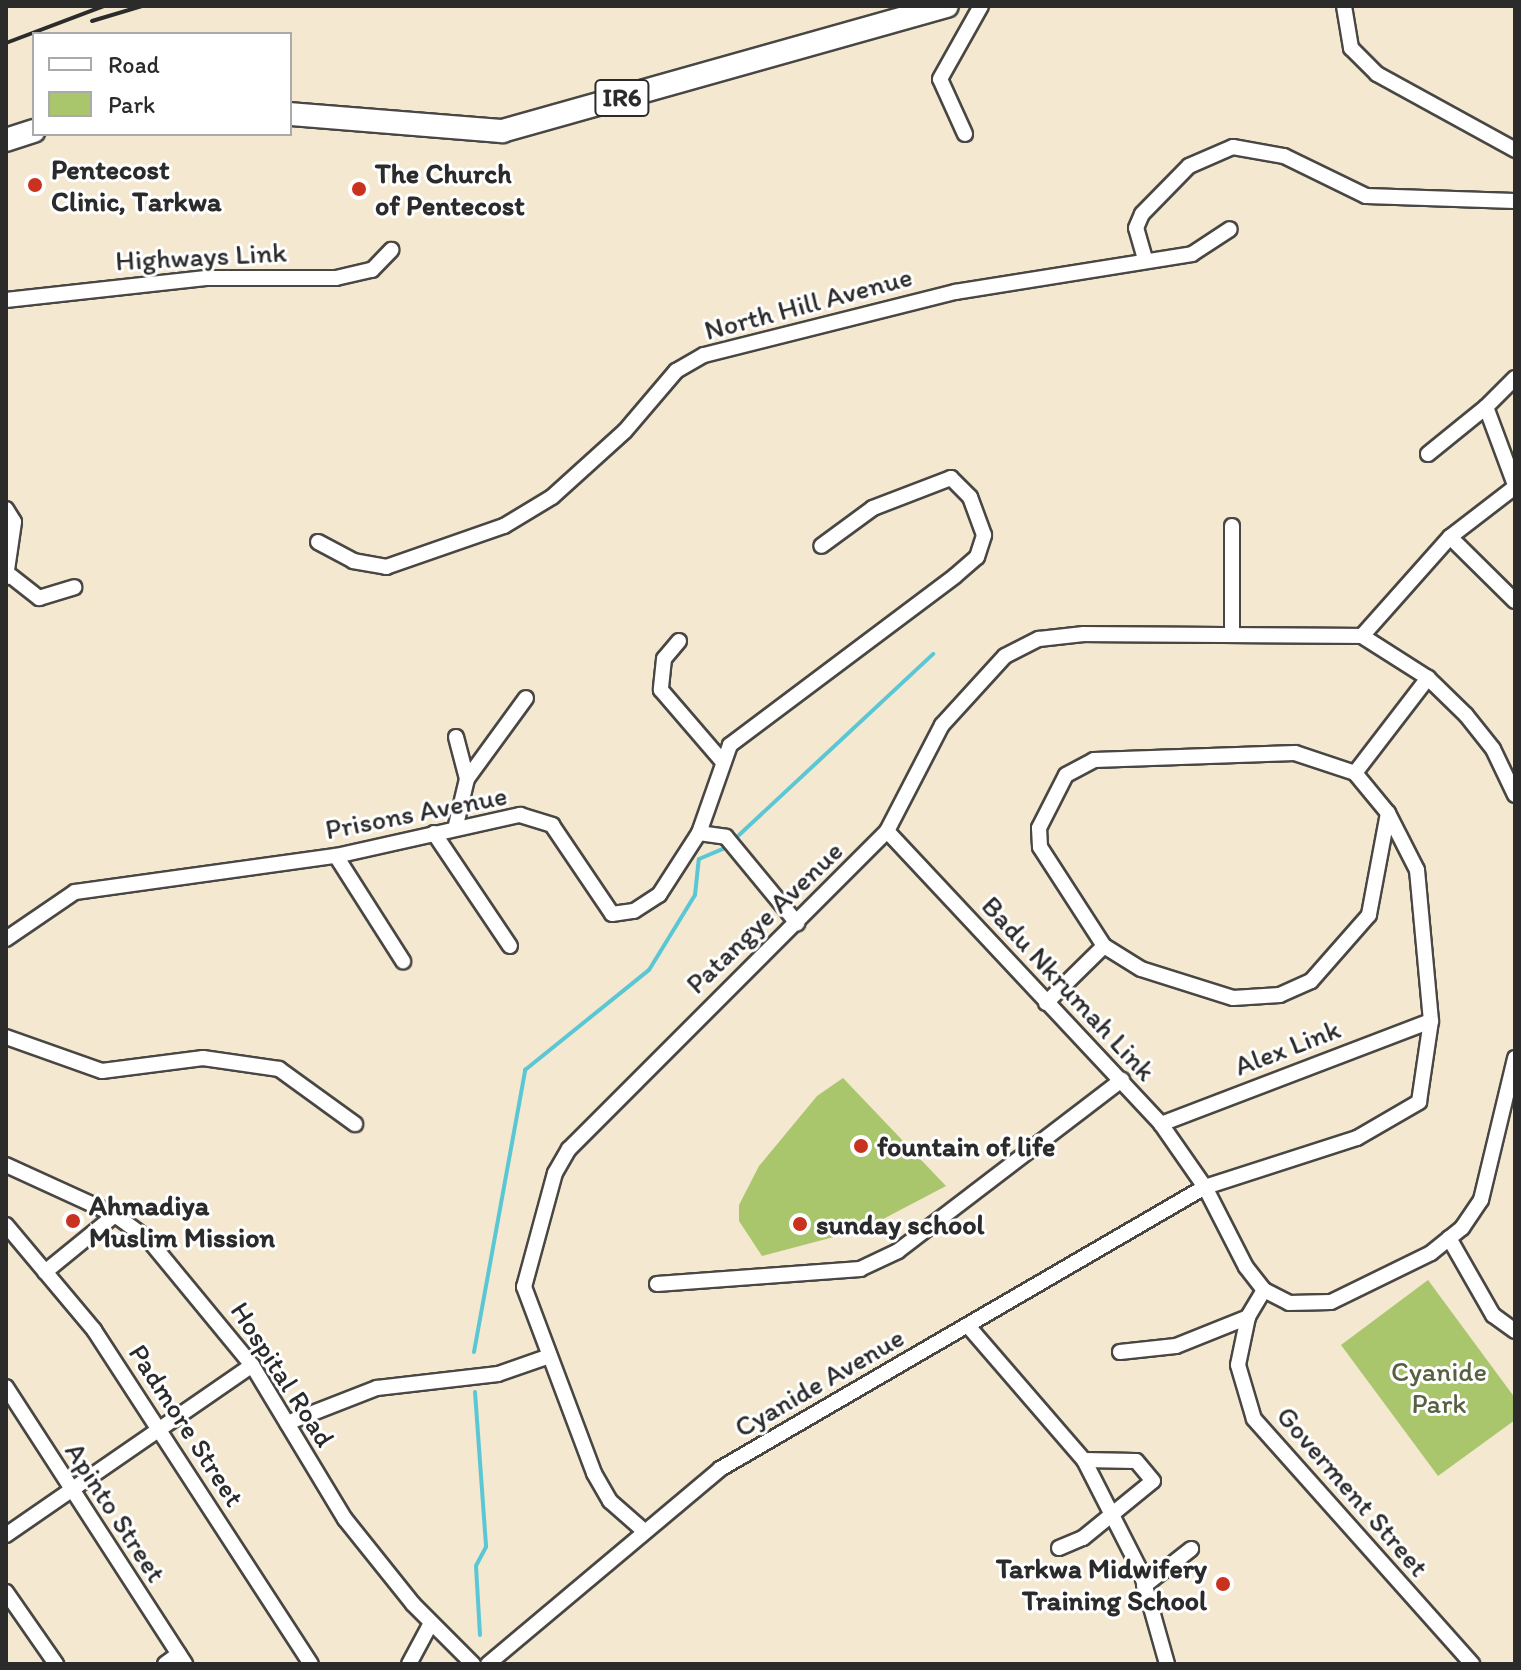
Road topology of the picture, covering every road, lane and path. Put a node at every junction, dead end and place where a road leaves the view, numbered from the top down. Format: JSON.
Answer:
{"nodes":[{"id":1,"x":947,"y":6,"type":"edge"},
{"id":2,"x":981,"y":6,"type":"edge"},
{"id":3,"x":1344,"y":6,"type":"edge"},
{"id":4,"x":292,"y":114,"type":"edge"},
{"id":5,"x":32,"y":132,"type":"edge"},
{"id":6,"x":965,"y":134,"type":"dead end"},
{"id":7,"x":6,"y":140,"type":"edge"},
{"id":8,"x":1515,"y":150,"type":"edge"},
{"id":9,"x":1515,"y":201,"type":"edge"},
{"id":10,"x":1230,"y":229,"type":"dead end"},
{"id":11,"x":391,"y":250,"type":"dead end"},
{"id":12,"x":1145,"y":259,"type":"junction"},
{"id":13,"x":6,"y":300,"type":"edge"},
{"id":14,"x":1515,"y":378,"type":"edge"},
{"id":15,"x":1486,"y":407,"type":"junction"},
{"id":16,"x":1428,"y":454,"type":"dead end"},
{"id":17,"x":1515,"y":486,"type":"edge"},
{"id":18,"x":6,"y":509,"type":"edge"},
{"id":19,"x":1232,"y":526,"type":"dead end"},
{"id":20,"x":1450,"y":537,"type":"junction"},
{"id":21,"x":318,"y":542,"type":"dead end"},
{"id":22,"x":821,"y":546,"type":"dead end"},
{"id":23,"x":8,"y":577,"type":"edge"},
{"id":24,"x":74,"y":587,"type":"dead end"},
{"id":25,"x":1515,"y":601,"type":"edge"},
{"id":26,"x":1232,"y":633,"type":"junction"},
{"id":27,"x":1362,"y":636,"type":"junction"},
{"id":28,"x":679,"y":641,"type":"dead end"},
{"id":29,"x":1428,"y":678,"type":"junction"},
{"id":30,"x":526,"y":698,"type":"dead end"},
{"id":31,"x":456,"y":737,"type":"dead end"},
{"id":32,"x":722,"y":761,"type":"junction"},
{"id":33,"x":1355,"y":773,"type":"junction"},
{"id":34,"x":467,"y":779,"type":"junction"},
{"id":35,"x":1515,"y":795,"type":"edge"},
{"id":36,"x":1388,"y":813,"type":"junction"},
{"id":37,"x":456,"y":825,"type":"junction"},
{"id":38,"x":887,"y":831,"type":"junction"},
{"id":39,"x":434,"y":833,"type":"junction"},
{"id":40,"x":699,"y":833,"type":"junction"},
{"id":41,"x":336,"y":856,"type":"junction"},
{"id":42,"x":797,"y":923,"type":"junction"},
{"id":43,"x":6,"y":939,"type":"edge"},
{"id":44,"x":510,"y":946,"type":"dead end"},
{"id":45,"x":1104,"y":946,"type":"junction"},
{"id":46,"x":403,"y":961,"type":"dead end"},
{"id":47,"x":1046,"y":1003,"type":"junction"},
{"id":48,"x":1431,"y":1021,"type":"junction"},
{"id":49,"x":6,"y":1037,"type":"edge"},
{"id":50,"x":1515,"y":1058,"type":"edge"},
{"id":51,"x":1122,"y":1080,"type":"junction"},
{"id":52,"x":1510,"y":1114,"type":"edge"},
{"id":53,"x":355,"y":1124,"type":"dead end"},
{"id":54,"x":1161,"y":1124,"type":"junction"},
{"id":55,"x":6,"y":1165,"type":"edge"},
{"id":56,"x":1205,"y":1187,"type":"junction"},
{"id":57,"x":115,"y":1215,"type":"junction"},
{"id":58,"x":6,"y":1225,"type":"edge"},
{"id":59,"x":1449,"y":1238,"type":"junction"},
{"id":60,"x":45,"y":1272,"type":"junction"},
{"id":61,"x":657,"y":1284,"type":"dead end"},
{"id":62,"x":1264,"y":1290,"type":"junction"},
{"id":63,"x":1248,"y":1317,"type":"junction"},
{"id":64,"x":969,"y":1327,"type":"junction"},
{"id":65,"x":1515,"y":1331,"type":"edge"},
{"id":66,"x":1120,"y":1352,"type":"dead end"},
{"id":67,"x":547,"y":1357,"type":"junction"},
{"id":68,"x":252,"y":1365,"type":"junction"},
{"id":69,"x":6,"y":1387,"type":"edge"},
{"id":70,"x":287,"y":1423,"type":"junction"},
{"id":71,"x":157,"y":1434,"type":"junction"},
{"id":72,"x":1084,"y":1460,"type":"junction"},
{"id":73,"x":71,"y":1493,"type":"junction"},
{"id":74,"x":1114,"y":1515,"type":"junction"},
{"id":75,"x":643,"y":1530,"type":"junction"},
{"id":76,"x":6,"y":1535,"type":"edge"},
{"id":77,"x":1059,"y":1548,"type":"dead end"},
{"id":78,"x":1191,"y":1549,"type":"dead end"},
{"id":79,"x":1144,"y":1586,"type":"junction"},
{"id":80,"x":6,"y":1592,"type":"edge"},
{"id":81,"x":431,"y":1623,"type":"junction"},
{"id":82,"x":182,"y":1659,"type":"edge"},
{"id":83,"x":56,"y":1664,"type":"edge"},
{"id":84,"x":165,"y":1664,"type":"edge"},
{"id":85,"x":311,"y":1664,"type":"edge"},
{"id":86,"x":409,"y":1664,"type":"edge"},
{"id":87,"x":473,"y":1664,"type":"edge"},
{"id":88,"x":488,"y":1664,"type":"edge"},
{"id":89,"x":1167,"y":1664,"type":"edge"},
{"id":90,"x":1472,"y":1664,"type":"edge"}],
"edges":[{"from":1,"to":4,"type":"main road","number":"IR6"},
{"from":2,"to":6,"type":"street"},
{"from":3,"to":8,"type":"street"},
{"from":5,"to":7,"type":"main road"},
{"from":9,"to":12,"type":"street"},
{"from":10,"to":12,"type":"street","name":"North Hill Avenue"},
{"from":11,"to":13,"type":"street","name":"Highways Link"},
{"from":12,"to":21,"type":"street","name":"North Hill Avenue"},
{"from":14,"to":15,"type":"street"},
{"from":15,"to":16,"type":"street"},
{"from":15,"to":17,"type":"street"},
{"from":17,"to":20,"type":"street"},
{"from":18,"to":23,"type":"street"},
{"from":19,"to":26,"type":"street"},
{"from":20,"to":25,"type":"street"},
{"from":20,"to":27,"type":"street"},
{"from":22,"to":32,"type":"street","name":"Prisons Avenue"},
{"from":23,"to":24,"type":"street"},
{"from":26,"to":27,"type":"street","name":"Patangye Avenue"},
{"from":26,"to":38,"type":"street","name":"Patangye Avenue"},
{"from":27,"to":29,"type":"street"},
{"from":28,"to":32,"type":"street"},
{"from":29,"to":33,"type":"street"},
{"from":29,"to":35,"type":"street"},
{"from":30,"to":34,"type":"street"},
{"from":31,"to":34,"type":"street"},
{"from":32,"to":40,"type":"street","name":"Prisons Avenue"},
{"from":33,"to":36,"type":"street","name":"Cyanide Avenue"},
{"from":33,"to":45,"type":"street"},
{"from":34,"to":37,"type":"street"},
{"from":36,"to":45,"type":"street"},
{"from":36,"to":48,"type":"street","name":"Cyanide Avenue"},
{"from":37,"to":39,"type":"street","name":"Prisons Avenue"},
{"from":37,"to":40,"type":"street","name":"Prisons Avenue"},
{"from":38,"to":42,"type":"street","name":"Patangye Avenue"},
{"from":38,"to":47,"type":"street","name":"Badu Nkrumah Link"},
{"from":39,"to":41,"type":"street","name":"Prisons Avenue"},
{"from":39,"to":44,"type":"street"},
{"from":40,"to":42,"type":"street"},
{"from":41,"to":43,"type":"street","name":"Prisons Avenue"},
{"from":41,"to":46,"type":"street"},
{"from":42,"to":67,"type":"street","name":"Patangye Avenue"},
{"from":45,"to":47,"type":"street"},
{"from":47,"to":51,"type":"street","name":"Badu Nkrumah Link"},
{"from":48,"to":54,"type":"street","name":"Alex Link"},
{"from":48,"to":56,"type":"street","name":"Cyanide Avenue"},
{"from":49,"to":53,"type":"street"},
{"from":50,"to":52,"type":"street"},
{"from":51,"to":54,"type":"street","name":"Badu Nkrumah Link"},
{"from":51,"to":61,"type":"street"},
{"from":52,"to":59,"type":"street"},
{"from":54,"to":56,"type":"street","name":"Badu Nkrumah Link"},
{"from":55,"to":57,"type":"street","name":"Hospital Road"},
{"from":56,"to":62,"type":"street","name":"Badu Nkrumah Link"},
{"from":56,"to":64,"type":"street","name":"Cyanide Avenue"},
{"from":57,"to":60,"type":"street"},
{"from":57,"to":68,"type":"street","name":"Hospital Road"},
{"from":58,"to":60,"type":"street","name":"Padmore Street"},
{"from":59,"to":62,"type":"street"},
{"from":59,"to":65,"type":"street"},
{"from":60,"to":71,"type":"street","name":"Padmore Street"},
{"from":62,"to":63,"type":"street","name":"Goverment Street"},
{"from":63,"to":66,"type":"street"},
{"from":63,"to":90,"type":"street","name":"Goverment Street"},
{"from":64,"to":72,"type":"street"},
{"from":64,"to":75,"type":"street","name":"Cyanide Avenue"},
{"from":67,"to":70,"type":"street"},
{"from":67,"to":75,"type":"street","name":"Patangye Avenue"},
{"from":68,"to":70,"type":"street","name":"Hospital Road"},
{"from":68,"to":71,"type":"street"},
{"from":69,"to":73,"type":"street","name":"Apinto Street"},
{"from":70,"to":81,"type":"street","name":"Hospital Road"},
{"from":71,"to":73,"type":"street"},
{"from":71,"to":85,"type":"street","name":"Padmore Street"},
{"from":72,"to":74,"type":"street"},
{"from":72,"to":74,"type":"street"},
{"from":73,"to":76,"type":"street"},
{"from":73,"to":82,"type":"street","name":"Apinto Street"},
{"from":74,"to":77,"type":"street"},
{"from":74,"to":79,"type":"street"},
{"from":75,"to":88,"type":"street","name":"Cyanide Avenue"},
{"from":78,"to":79,"type":"street"},
{"from":79,"to":89,"type":"street"},
{"from":80,"to":83,"type":"street"},
{"from":81,"to":86,"type":"street"},
{"from":81,"to":87,"type":"street","name":"Hospital Road"},
{"from":82,"to":84,"type":"street"}]}
